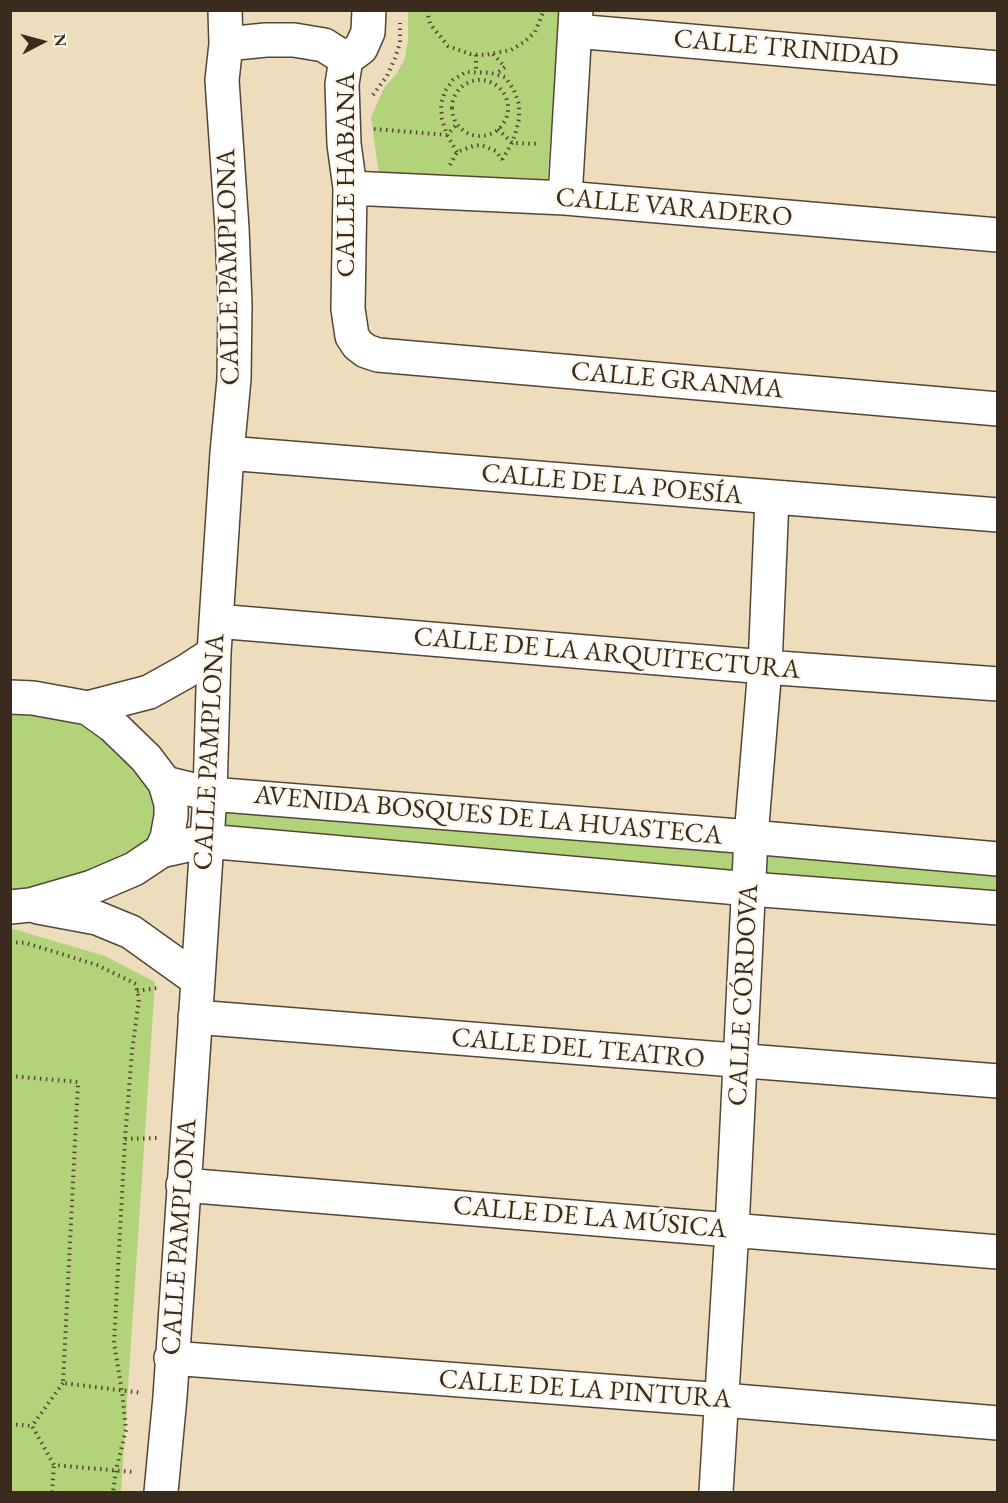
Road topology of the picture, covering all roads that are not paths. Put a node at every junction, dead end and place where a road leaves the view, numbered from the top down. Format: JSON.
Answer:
{"nodes":[{"id":1,"x":225,"y":10,"type":"edge"},
{"id":2,"x":380,"y":14,"type":"edge"},
{"id":3,"x":575,"y":21,"type":"edge"},
{"id":4,"x":226,"y":44,"type":"junction"},
{"id":5,"x":346,"y":59,"type":"junction"},
{"id":6,"x":998,"y":68,"type":"edge"},
{"id":7,"x":350,"y":188,"type":"junction"},
{"id":8,"x":565,"y":198,"type":"junction"},
{"id":9,"x":998,"y":235,"type":"edge"},
{"id":10,"x":358,"y":345,"type":"joint"},
{"id":11,"x":998,"y":409,"type":"edge"},
{"id":12,"x":227,"y":453,"type":"junction"},
{"id":13,"x":772,"y":498,"type":"junction"},
{"id":14,"x":998,"y":515,"type":"edge"},
{"id":15,"x":215,"y":637,"type":"junction"},
{"id":16,"x":765,"y":667,"type":"junction"},
{"id":17,"x":998,"y":684,"type":"edge"},
{"id":18,"x":10,"y":697,"type":"edge"},
{"id":19,"x":88,"y":708,"type":"junction"},
{"id":20,"x":165,"y":783,"type":"junction"},
{"id":21,"x":210,"y":794,"type":"junction"},
{"id":22,"x":751,"y":837,"type":"junction"},
{"id":23,"x":207,"y":841,"type":"junction"},
{"id":24,"x":161,"y":851,"type":"junction"},
{"id":25,"x":998,"y":859,"type":"edge"},
{"id":26,"x":750,"y":889,"type":"junction"},
{"id":27,"x":20,"y":906,"type":"edge"},
{"id":28,"x":998,"y":908,"type":"edge"},
{"id":29,"x":198,"y":980,"type":"junction"},
{"id":30,"x":195,"y":1017,"type":"junction"},
{"id":31,"x":741,"y":1062,"type":"junction"},
{"id":32,"x":998,"y":1081,"type":"edge"},
{"id":33,"x":183,"y":1185,"type":"junction"},
{"id":34,"x":732,"y":1230,"type":"junction"},
{"id":35,"x":998,"y":1252,"type":"edge"},
{"id":36,"x":171,"y":1358,"type":"junction"},
{"id":37,"x":723,"y":1400,"type":"junction"},
{"id":38,"x":998,"y":1423,"type":"edge"},
{"id":39,"x":162,"y":1484,"type":"edge"},
{"id":40,"x":716,"y":1492,"type":"edge"}],
"edges":[{"from":1,"to":4,"type":"street","name":"CALLE PAMPLONA"},
{"from":2,"to":5,"type":"street","name":"CALLE HABANA"},
{"from":3,"to":6,"type":"street","name":"CALLE TRINIDAD"},
{"from":3,"to":8,"type":"street"},
{"from":4,"to":5,"type":"street"},
{"from":4,"to":12,"type":"street","name":"CALLE PAMPLONA"},
{"from":5,"to":7,"type":"street","name":"CALLE HABANA"},
{"from":7,"to":8,"type":"street","name":"CALLE VARADERO"},
{"from":7,"to":10,"type":"street","name":"CALLE HABANA"},
{"from":8,"to":9,"type":"street","name":"CALLE VARADERO"},
{"from":10,"to":11,"type":"street","name":"CALLE GRANMA"},
{"from":12,"to":13,"type":"street","name":"CALLE DE LA POESÍA"},
{"from":12,"to":15,"type":"street","name":"CALLE PAMPLONA"},
{"from":13,"to":14,"type":"street","name":"CALLE DE LA POESÍA"},
{"from":13,"to":16,"type":"street","name":"CALLE CÓRDOVA"},
{"from":15,"to":16,"type":"street","name":"CALLE DE LA ARQUITECTURA"},
{"from":15,"to":19,"type":"street"},
{"from":15,"to":21,"type":"street","name":"CALLE PAMPLONA"},
{"from":16,"to":17,"type":"street","name":"CALLE DE LA ARQUITECTURA"},
{"from":16,"to":22,"type":"street","name":"CALLE CÓRDOVA"},
{"from":18,"to":19,"type":"street"},
{"from":19,"to":20,"type":"street"},
{"from":20,"to":21,"type":"street","name":"AVENIDA BOSQUES DE LA HUASTECA"},
{"from":20,"to":24,"type":"street"},
{"from":21,"to":22,"type":"street","name":"AVENIDA BOSQUES DE LA HUASTECA"},
{"from":21,"to":23,"type":"street","name":"CALLE PAMPLONA"},
{"from":22,"to":25,"type":"street","name":"AVENIDA BOSQUES DE LA HUASTECA"},
{"from":22,"to":26,"type":"street","name":"CALLE CÓRDOVA"},
{"from":23,"to":24,"type":"street","name":"AVENIDA BOSQUES DE LA HUASTECA"},
{"from":23,"to":26,"type":"street","name":"AVENIDA BOSQUES DE LA HUASTECA"},
{"from":23,"to":29,"type":"street","name":"CALLE PAMPLONA"},
{"from":24,"to":27,"type":"street","name":"AVENIDA BOSQUES DE LA HUASTECA"},
{"from":26,"to":28,"type":"street","name":"AVENIDA BOSQUES DE LA HUASTECA"},
{"from":26,"to":31,"type":"street","name":"CALLE CÓRDOVA"},
{"from":27,"to":29,"type":"street"},
{"from":29,"to":30,"type":"street","name":"CALLE PAMPLONA"},
{"from":30,"to":31,"type":"street","name":"CALLE DEL TEATRO"},
{"from":30,"to":33,"type":"street","name":"CALLE PAMPLONA"},
{"from":31,"to":32,"type":"street","name":"CALLE DEL TEATRO"},
{"from":31,"to":34,"type":"street","name":"CALLE CÓRDOVA"},
{"from":33,"to":34,"type":"street","name":"CALLE DE LA MÚSICA"},
{"from":33,"to":36,"type":"street","name":"CALLE PAMPLONA"},
{"from":34,"to":35,"type":"street","name":"CALLE DE LA MÚSICA"},
{"from":34,"to":37,"type":"street","name":"CALLE CÓRDOVA"},
{"from":36,"to":37,"type":"street","name":"CALLE DE LA PINTURA"},
{"from":36,"to":39,"type":"street","name":"CALLE PAMPLONA"},
{"from":37,"to":38,"type":"street","name":"CALLE DE LA PINTURA"},
{"from":37,"to":40,"type":"street","name":"CALLE CÓRDOVA"}]}
